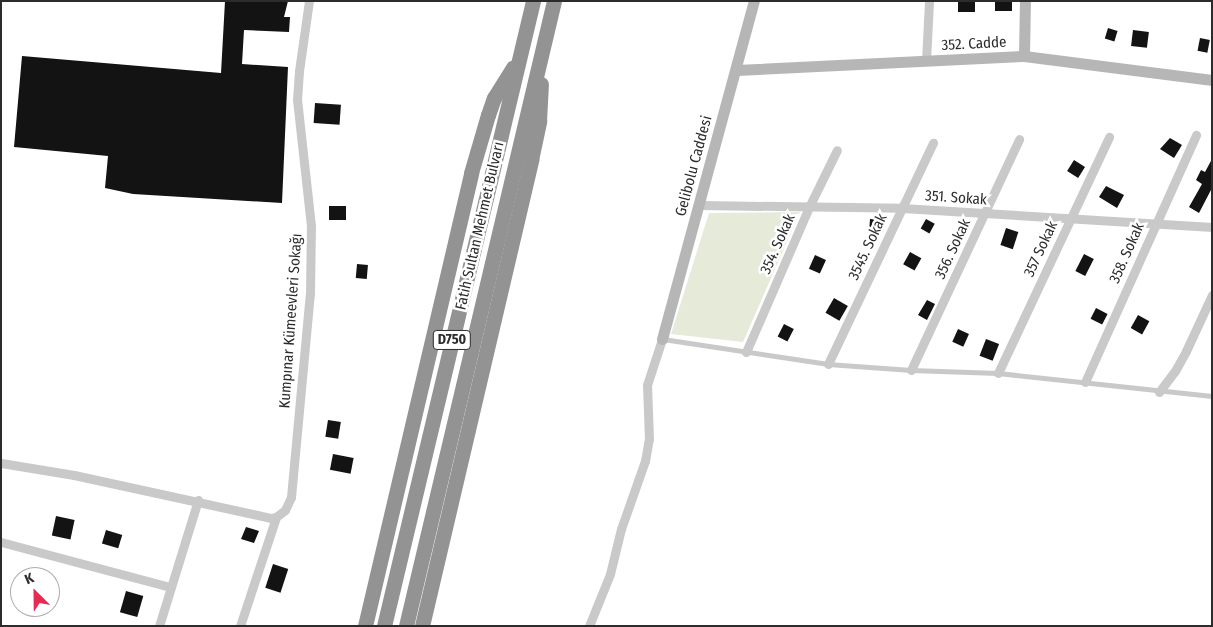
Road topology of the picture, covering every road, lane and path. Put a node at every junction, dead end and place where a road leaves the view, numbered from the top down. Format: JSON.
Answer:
{"nodes":[{"id":1,"x":309,"y":1,"type":"edge"},
{"id":2,"x":533,"y":1,"type":"edge"},
{"id":3,"x":554,"y":1,"type":"edge"},
{"id":4,"x":754,"y":1,"type":"edge"},
{"id":5,"x":929,"y":1,"type":"edge"},
{"id":6,"x":1025,"y":1,"type":"edge"},
{"id":7,"x":521,"y":55,"type":"junction"},
{"id":8,"x":1024,"y":56,"type":"junction"},
{"id":9,"x":540,"y":60,"type":"junction"},
{"id":10,"x":926,"y":61,"type":"junction"},
{"id":11,"x":736,"y":70,"type":"junction"},
{"id":12,"x":1212,"y":80,"type":"edge"},
{"id":13,"x":1196,"y":135,"type":"dead end"},
{"id":14,"x":1109,"y":137,"type":"dead end"},
{"id":15,"x":1019,"y":139,"type":"dead end"},
{"id":16,"x":933,"y":143,"type":"dead end"},
{"id":17,"x":837,"y":150,"type":"dead end"},
{"id":18,"x":699,"y":205,"type":"junction"},
{"id":19,"x":810,"y":205,"type":"junction"},
{"id":20,"x":902,"y":208,"type":"junction"},
{"id":21,"x":984,"y":213,"type":"junction"},
{"id":22,"x":1070,"y":218,"type":"junction"},
{"id":23,"x":1156,"y":223,"type":"junction"},
{"id":24,"x":1212,"y":227,"type":"edge"},
{"id":25,"x":1212,"y":295,"type":"edge"},
{"id":26,"x":1208,"y":314,"type":"edge"},
{"id":27,"x":662,"y":338,"type":"junction"},
{"id":28,"x":746,"y":352,"type":"junction"},
{"id":29,"x":828,"y":364,"type":"junction"},
{"id":30,"x":911,"y":370,"type":"junction"},
{"id":31,"x":998,"y":373,"type":"junction"},
{"id":32,"x":1084,"y":382,"type":"junction"},
{"id":33,"x":1159,"y":392,"type":"junction"},
{"id":34,"x":1212,"y":396,"type":"edge"},
{"id":35,"x":1,"y":463,"type":"edge"},
{"id":36,"x":198,"y":500,"type":"junction"},
{"id":37,"x":276,"y":517,"type":"junction"},
{"id":38,"x":1,"y":542,"type":"edge"},
{"id":39,"x":170,"y":586,"type":"junction"},
{"id":40,"x":159,"y":626,"type":"edge"},
{"id":41,"x":240,"y":626,"type":"edge"},
{"id":42,"x":365,"y":626,"type":"edge"},
{"id":43,"x":384,"y":626,"type":"edge"},
{"id":44,"x":406,"y":626,"type":"edge"},
{"id":45,"x":422,"y":626,"type":"edge"},
{"id":46,"x":589,"y":626,"type":"edge"}],
"edges":[{"from":1,"to":37,"type":"street","name":"Kumpınar Kümeevleri Sokağı"},
{"from":2,"to":7,"type":"highway","name":"Fatih Sultan Mehmet Bulvarı","number":"D750"},
{"from":3,"to":9,"type":"highway","name":"Fatih Sultan Mehmet Bulvarı","number":"D750"},
{"from":4,"to":11,"type":"street","name":"Gelibolu Caddesi"},
{"from":5,"to":10,"type":"street"},
{"from":6,"to":8,"type":"street"},
{"from":7,"to":42,"type":"highway"},
{"from":7,"to":43,"type":"highway","name":"Fatih Sultan Mehmet Bulvarı","number":"D750"},
{"from":8,"to":10,"type":"street","name":"352. Cadde"},
{"from":8,"to":12,"type":"street","name":"352. Cadde"},
{"from":9,"to":44,"type":"highway","name":"Fatih Sultan Mehmet Bulvarı","number":"D750"},
{"from":9,"to":45,"type":"highway"},
{"from":10,"to":11,"type":"street","name":"352. Cadde"},
{"from":11,"to":18,"type":"street","name":"Gelibolu Caddesi"},
{"from":13,"to":23,"type":"street","name":"358. Sokak"},
{"from":14,"to":22,"type":"street","name":"357 Sokak"},
{"from":15,"to":21,"type":"street","name":"356. Sokak"},
{"from":16,"to":20,"type":"street","name":"3545. Sokak"},
{"from":17,"to":19,"type":"street","name":"354. Sokak"},
{"from":18,"to":19,"type":"street","name":"351. Sokak"},
{"from":18,"to":27,"type":"street","name":"Gelibolu Caddesi"},
{"from":19,"to":20,"type":"street","name":"351. Sokak"},
{"from":19,"to":28,"type":"street","name":"354. Sokak"},
{"from":20,"to":21,"type":"street","name":"351. Sokak"},
{"from":20,"to":29,"type":"street","name":"3545. Sokak"},
{"from":21,"to":22,"type":"street","name":"351. Sokak"},
{"from":21,"to":30,"type":"street","name":"356. Sokak"},
{"from":22,"to":23,"type":"street","name":"351. Sokak"},
{"from":22,"to":31,"type":"street","name":"357 Sokak"},
{"from":23,"to":24,"type":"street","name":"351. Sokak"},
{"from":23,"to":32,"type":"street","name":"358. Sokak"},
{"from":25,"to":26,"type":"street"},
{"from":26,"to":33,"type":"street"},
{"from":27,"to":28,"type":"lane"},
{"from":27,"to":46,"type":"street"},
{"from":28,"to":29,"type":"lane"},
{"from":29,"to":30,"type":"lane"},
{"from":30,"to":31,"type":"lane"},
{"from":31,"to":32,"type":"lane"},
{"from":32,"to":33,"type":"lane"},
{"from":33,"to":34,"type":"lane"},
{"from":35,"to":36,"type":"street"},
{"from":36,"to":37,"type":"street"},
{"from":36,"to":39,"type":"street"},
{"from":37,"to":41,"type":"street","name":"Kumpınar Kümeevleri Sokağı"},
{"from":38,"to":39,"type":"street"},
{"from":39,"to":40,"type":"street"}]}
